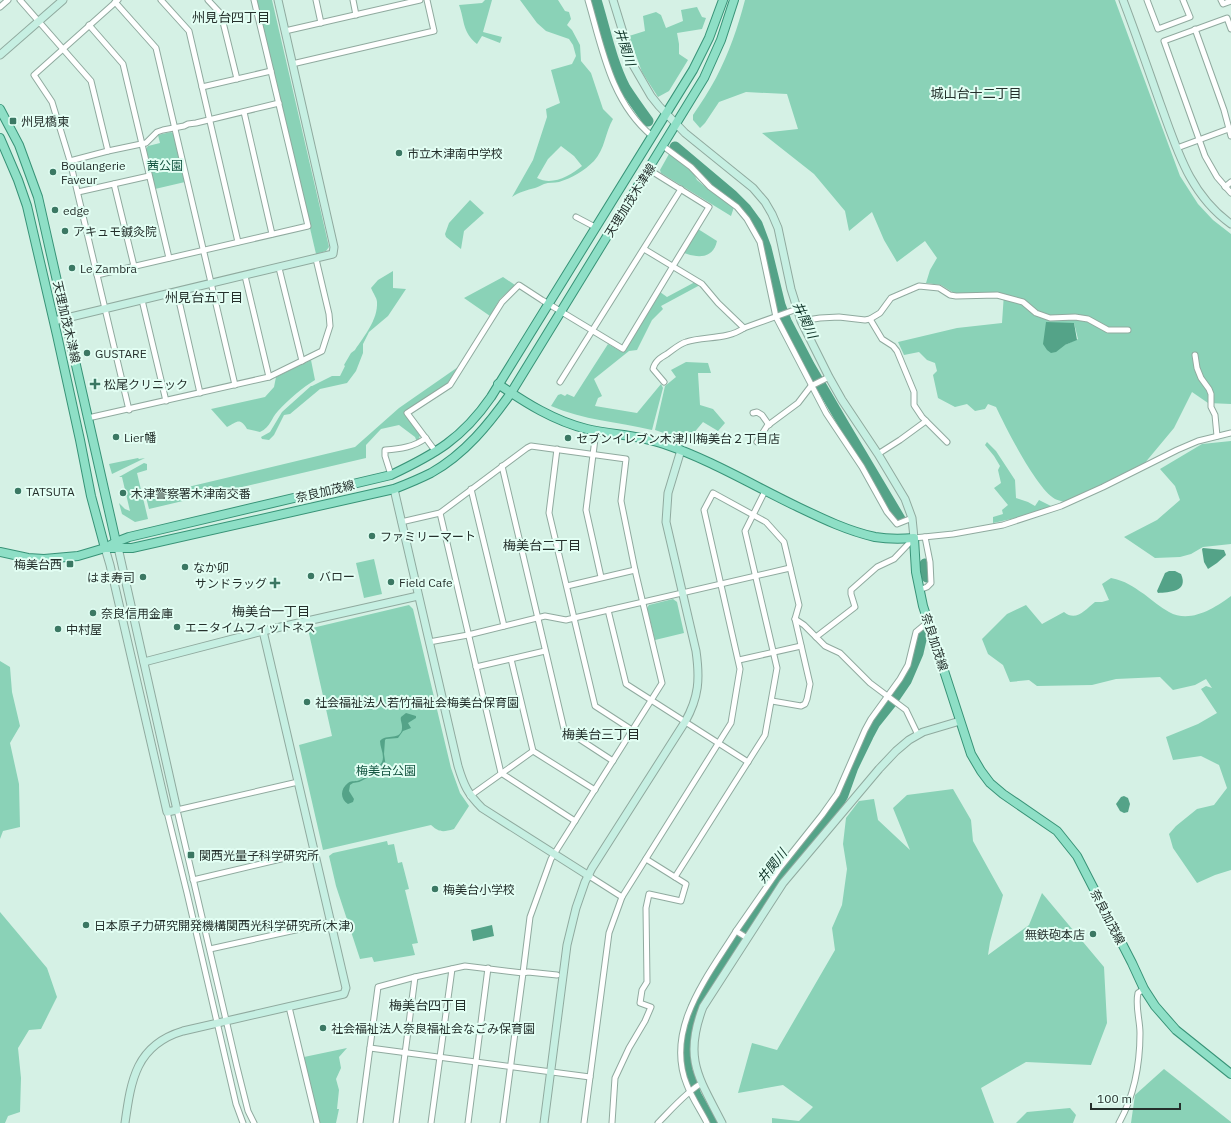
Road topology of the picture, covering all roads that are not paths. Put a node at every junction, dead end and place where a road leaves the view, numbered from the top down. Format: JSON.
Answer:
{"nodes":[{"id":1,"x":8,"y":0,"type":"edge"},
{"id":2,"x":20,"y":0,"type":"edge"},
{"id":3,"x":63,"y":0,"type":"edge"},
{"id":4,"x":161,"y":0,"type":"edge"},
{"id":5,"x":208,"y":0,"type":"edge"},
{"id":6,"x":254,"y":0,"type":"edge"},
{"id":7,"x":278,"y":0,"type":"edge"},
{"id":8,"x":316,"y":0,"type":"edge"},
{"id":9,"x":353,"y":0,"type":"edge"},
{"id":10,"x":389,"y":0,"type":"edge"},
{"id":11,"x":420,"y":0,"type":"edge"},
{"id":12,"x":427,"y":0,"type":"edge"},
{"id":13,"x":588,"y":0,"type":"edge"},
{"id":14,"x":612,"y":0,"type":"edge"},
{"id":15,"x":723,"y":0,"type":"edge"},
{"id":16,"x":734,"y":0,"type":"edge"},
{"id":17,"x":1123,"y":0,"type":"edge"},
{"id":18,"x":1147,"y":0,"type":"edge"},
{"id":19,"x":1183,"y":0,"type":"edge"},
{"id":20,"x":1221,"y":0,"type":"edge"},
{"id":21,"x":116,"y":1,"type":"edge"},
{"id":22,"x":1231,"y":1,"type":"edge"},
{"id":23,"x":391,"y":6,"type":"junction"},
{"id":24,"x":0,"y":7,"type":"edge"},
{"id":25,"x":356,"y":15,"type":"junction"},
{"id":26,"x":39,"y":22,"type":"junction"},
{"id":27,"x":321,"y":23,"type":"junction"},
{"id":28,"x":89,"y":25,"type":"junction"},
{"id":29,"x":1195,"y":29,"type":"junction"},
{"id":30,"x":1231,"y":30,"type":"edge"},
{"id":31,"x":285,"y":31,"type":"junction"},
{"id":32,"x":63,"y":49,"type":"junction"},
{"id":33,"x":0,"y":55,"type":"edge"},
{"id":34,"x":292,"y":64,"type":"junction"},
{"id":35,"x":271,"y":71,"type":"junction"},
{"id":36,"x":237,"y":79,"type":"junction"},
{"id":37,"x":202,"y":87,"type":"junction"},
{"id":38,"x":279,"y":103,"type":"junction"},
{"id":39,"x":0,"y":109,"type":"edge"},
{"id":40,"x":244,"y":112,"type":"junction"},
{"id":41,"x":666,"y":113,"type":"junction"},
{"id":42,"x":210,"y":119,"type":"junction"},
{"id":43,"x":676,"y":124,"type":"junction"},
{"id":44,"x":175,"y":128,"type":"junction"},
{"id":45,"x":1230,"y":128,"type":"edge"},
{"id":46,"x":652,"y":136,"type":"junction"},
{"id":47,"x":1231,"y":136,"type":"edge"},
{"id":48,"x":0,"y":138,"type":"edge"},
{"id":49,"x":1199,"y":139,"type":"junction"},
{"id":50,"x":142,"y":144,"type":"junction"},
{"id":51,"x":663,"y":146,"type":"junction"},
{"id":52,"x":1177,"y":148,"type":"junction"},
{"id":53,"x":108,"y":151,"type":"junction"},
{"id":54,"x":70,"y":161,"type":"junction"},
{"id":55,"x":648,"y":170,"type":"junction"},
{"id":56,"x":149,"y":176,"type":"junction"},
{"id":57,"x":1231,"y":182,"type":"edge"},
{"id":58,"x":114,"y":184,"type":"junction"},
{"id":59,"x":1225,"y":187,"type":"junction"},
{"id":60,"x":680,"y":189,"type":"junction"},
{"id":61,"x":78,"y":192,"type":"junction"},
{"id":62,"x":1231,"y":193,"type":"edge"},
{"id":63,"x":576,"y":217,"type":"dead end"},
{"id":64,"x":1231,"y":224,"type":"edge"},
{"id":65,"x":595,"y":228,"type":"junction"},
{"id":66,"x":272,"y":234,"type":"junction"},
{"id":67,"x":238,"y":242,"type":"junction"},
{"id":68,"x":644,"y":248,"type":"junction"},
{"id":69,"x":203,"y":250,"type":"junction"},
{"id":70,"x":169,"y":258,"type":"junction"},
{"id":71,"x":316,"y":259,"type":"junction"},
{"id":72,"x":134,"y":266,"type":"junction"},
{"id":73,"x":672,"y":266,"type":"junction"},
{"id":74,"x":279,"y":268,"type":"junction"},
{"id":75,"x":97,"y":275,"type":"junction"},
{"id":76,"x":245,"y":276,"type":"junction"},
{"id":77,"x":211,"y":284,"type":"junction"},
{"id":78,"x":177,"y":292,"type":"junction"},
{"id":79,"x":142,"y":300,"type":"junction"},
{"id":80,"x":548,"y":304,"type":"junction"},
{"id":81,"x":106,"y":308,"type":"junction"},
{"id":82,"x":795,"y":310,"type":"junction"},
{"id":83,"x":561,"y":312,"type":"junction"},
{"id":84,"x":776,"y":317,"type":"junction"},
{"id":85,"x":66,"y":318,"type":"junction"},
{"id":86,"x":870,"y":319,"type":"junction"},
{"id":87,"x":54,"y":321,"type":"junction"},
{"id":88,"x":801,"y":321,"type":"junction"},
{"id":89,"x":744,"y":328,"type":"junction"},
{"id":90,"x":593,"y":330,"type":"junction"},
{"id":91,"x":1128,"y":330,"type":"dead end"},
{"id":92,"x":1195,"y":355,"type":"dead end"},
{"id":93,"x":302,"y":361,"type":"junction"},
{"id":94,"x":269,"y":377,"type":"junction"},
{"id":95,"x":826,"y":379,"type":"junction"},
{"id":96,"x":560,"y":382,"type":"dead end"},
{"id":97,"x":664,"y":382,"type":"dead end"},
{"id":98,"x":498,"y":384,"type":"junction"},
{"id":99,"x":235,"y":385,"type":"junction"},
{"id":100,"x":811,"y":386,"type":"junction"},
{"id":101,"x":200,"y":393,"type":"junction"},
{"id":102,"x":511,"y":393,"type":"junction"},
{"id":103,"x":166,"y":401,"type":"junction"},
{"id":104,"x":129,"y":410,"type":"junction"},
{"id":105,"x":753,"y":413,"type":"dead end"},
{"id":106,"x":88,"y":418,"type":"junction"},
{"id":107,"x":926,"y":421,"type":"junction"},
{"id":108,"x":769,"y":425,"type":"junction"},
{"id":109,"x":596,"y":431,"type":"junction"},
{"id":110,"x":1231,"y":433,"type":"edge"},
{"id":111,"x":1217,"y":436,"type":"junction"},
{"id":112,"x":426,"y":438,"type":"junction"},
{"id":113,"x":757,"y":442,"type":"dead end"},
{"id":114,"x":947,"y":442,"type":"dead end"},
{"id":115,"x":557,"y":449,"type":"junction"},
{"id":116,"x":681,"y":450,"type":"junction"},
{"id":117,"x":436,"y":452,"type":"junction"},
{"id":118,"x":593,"y":454,"type":"junction"},
{"id":119,"x":878,"y":454,"type":"junction"},
{"id":120,"x":502,"y":466,"type":"junction"},
{"id":121,"x":391,"y":475,"type":"junction"},
{"id":122,"x":394,"y":489,"type":"junction"},
{"id":123,"x":471,"y":490,"type":"junction"},
{"id":124,"x":765,"y":491,"type":"junction"},
{"id":125,"x":440,"y":513,"type":"junction"},
{"id":126,"x":753,"y":515,"type":"junction"},
{"id":127,"x":912,"y":518,"type":"junction"},
{"id":128,"x":401,"y":522,"type":"junction"},
{"id":129,"x":925,"y":537,"type":"junction"},
{"id":130,"x":914,"y":538,"type":"junction"},
{"id":131,"x":117,"y":545,"type":"junction"},
{"id":132,"x":105,"y":548,"type":"junction"},
{"id":133,"x":0,"y":552,"type":"edge"},
{"id":134,"x":790,"y":568,"type":"junction"},
{"id":135,"x":635,"y":570,"type":"junction"},
{"id":136,"x":756,"y":576,"type":"junction"},
{"id":137,"x":601,"y":577,"type":"junction"},
{"id":138,"x":721,"y":584,"type":"junction"},
{"id":139,"x":567,"y":586,"type":"junction"},
{"id":140,"x":919,"y":590,"type":"junction"},
{"id":141,"x":682,"y":593,"type":"junction"},
{"id":142,"x":418,"y":596,"type":"junction"},
{"id":143,"x":643,"y":602,"type":"junction"},
{"id":144,"x":608,"y":610,"type":"junction"},
{"id":145,"x":538,"y":618,"type":"junction"},
{"id":146,"x":574,"y":618,"type":"junction"},
{"id":147,"x":795,"y":619,"type":"junction"},
{"id":148,"x":928,"y":622,"type":"junction"},
{"id":149,"x":504,"y":626,"type":"junction"},
{"id":150,"x":263,"y":631,"type":"junction"},
{"id":151,"x":468,"y":635,"type":"junction"},
{"id":152,"x":816,"y":637,"type":"junction"},
{"id":153,"x":429,"y":642,"type":"junction"},
{"id":154,"x":801,"y":646,"type":"junction"},
{"id":155,"x":545,"y":651,"type":"junction"},
{"id":156,"x":773,"y":652,"type":"junction"},
{"id":157,"x":511,"y":659,"type":"junction"},
{"id":158,"x":739,"y":660,"type":"junction"},
{"id":159,"x":144,"y":662,"type":"junction"},
{"id":160,"x":476,"y":667,"type":"junction"},
{"id":161,"x":889,"y":697,"type":"junction"},
{"id":162,"x":651,"y":700,"type":"junction"},
{"id":163,"x":772,"y":701,"type":"junction"},
{"id":164,"x":960,"y":721,"type":"junction"},
{"id":165,"x":685,"y":722,"type":"junction"},
{"id":166,"x":632,"y":730,"type":"junction"},
{"id":167,"x":918,"y":735,"type":"junction"},
{"id":168,"x":718,"y":742,"type":"junction"},
{"id":169,"x":533,"y":751,"type":"junction"},
{"id":170,"x":613,"y":761,"type":"junction"},
{"id":171,"x":748,"y":762,"type":"junction"},
{"id":172,"x":501,"y":773,"type":"junction"},
{"id":173,"x":298,"y":782,"type":"junction"},
{"id":174,"x":595,"y":790,"type":"junction"},
{"id":175,"x":470,"y":796,"type":"junction"},
{"id":176,"x":177,"y":810,"type":"junction"},
{"id":177,"x":167,"y":812,"type":"junction"},
{"id":178,"x":574,"y":821,"type":"junction"},
{"id":179,"x":314,"y":851,"type":"junction"},
{"id":180,"x":554,"y":854,"type":"junction"},
{"id":181,"x":646,"y":859,"type":"junction"},
{"id":182,"x":589,"y":876,"type":"junction"},
{"id":183,"x":675,"y":877,"type":"junction"},
{"id":184,"x":193,"y":880,"type":"junction"},
{"id":185,"x":622,"y":897,"type":"junction"},
{"id":186,"x":332,"y":922,"type":"junction"},
{"id":187,"x":741,"y":934,"type":"junction"},
{"id":188,"x":210,"y":950,"type":"junction"},
{"id":189,"x":488,"y":968,"type":"junction"},
{"id":190,"x":452,"y":969,"type":"junction"},
{"id":191,"x":523,"y":973,"type":"junction"},
{"id":192,"x":557,"y":975,"type":"dead end"},
{"id":193,"x":415,"y":977,"type":"junction"},
{"id":194,"x":1144,"y":989,"type":"junction"},
{"id":195,"x":290,"y":1006,"type":"junction"},
{"id":196,"x":226,"y":1021,"type":"junction"},
{"id":197,"x":217,"y":1023,"type":"junction"},
{"id":198,"x":370,"y":1048,"type":"junction"},
{"id":199,"x":405,"y":1053,"type":"junction"},
{"id":200,"x":440,"y":1057,"type":"junction"},
{"id":201,"x":476,"y":1062,"type":"junction"},
{"id":202,"x":510,"y":1066,"type":"junction"},
{"id":203,"x":550,"y":1072,"type":"junction"},
{"id":204,"x":1231,"y":1074,"type":"edge"},
{"id":205,"x":590,"y":1077,"type":"junction"},
{"id":206,"x":699,"y":1085,"type":"junction"},
{"id":207,"x":690,"y":1090,"type":"junction"},
{"id":208,"x":125,"y":1123,"type":"edge"},
{"id":209,"x":243,"y":1123,"type":"edge"},
{"id":210,"x":254,"y":1123,"type":"edge"},
{"id":211,"x":317,"y":1123,"type":"edge"},
{"id":212,"x":360,"y":1123,"type":"edge"},
{"id":213,"x":396,"y":1123,"type":"edge"},
{"id":214,"x":431,"y":1123,"type":"edge"},
{"id":215,"x":468,"y":1123,"type":"edge"},
{"id":216,"x":503,"y":1123,"type":"edge"},
{"id":217,"x":544,"y":1123,"type":"edge"},
{"id":218,"x":584,"y":1123,"type":"edge"},
{"id":219,"x":612,"y":1123,"type":"edge"},
{"id":220,"x":658,"y":1123,"type":"edge"},
{"id":221,"x":707,"y":1123,"type":"edge"},
{"id":222,"x":722,"y":1123,"type":"edge"},
{"id":223,"x":1119,"y":1123,"type":"edge"}],
"edges":[{"from":1,"to":24,"type":"street"},
{"from":2,"to":26,"type":"street"},
{"from":3,"to":26,"type":"street"},
{"from":4,"to":37,"type":"street"},
{"from":5,"to":36,"type":"street"},
{"from":6,"to":35,"type":"street"},
{"from":7,"to":31,"type":"street"},
{"from":8,"to":27,"type":"street"},
{"from":9,"to":25,"type":"street"},
{"from":10,"to":23,"type":"street"},
{"from":11,"to":23,"type":"street"},
{"from":12,"to":34,"type":"street"},
{"from":13,"to":46,"type":"street"},
{"from":14,"to":41,"type":"street"},
{"from":15,"to":41,"type":"main road","name":"天理加茂木津線"},
{"from":16,"to":43,"type":"main road","name":"天理加茂木津線"},
{"from":17,"to":52,"type":"street"},
{"from":18,"to":19,"type":"street"},
{"from":20,"to":22,"type":"street"},
{"from":21,"to":28,"type":"street"},
{"from":21,"to":44,"type":"street"},
{"from":23,"to":25,"type":"street"},
{"from":25,"to":27,"type":"street"},
{"from":26,"to":32,"type":"street"},
{"from":26,"to":33,"type":"street"},
{"from":27,"to":31,"type":"street"},
{"from":28,"to":32,"type":"street"},
{"from":28,"to":50,"type":"street"},
{"from":29,"to":30,"type":"street"},
{"from":29,"to":45,"type":"street"},
{"from":29,"to":49,"type":"street"},
{"from":31,"to":34,"type":"street"},
{"from":32,"to":53,"type":"street"},
{"from":32,"to":54,"type":"street"},
{"from":34,"to":71,"type":"street"},
{"from":35,"to":36,"type":"street"},
{"from":35,"to":38,"type":"street"},
{"from":36,"to":37,"type":"street"},
{"from":37,"to":42,"type":"street"},
{"from":38,"to":40,"type":"street"},
{"from":38,"to":66,"type":"street"},
{"from":39,"to":85,"type":"main road","name":"天理加茂木津線"},
{"from":40,"to":42,"type":"street"},
{"from":40,"to":66,"type":"street"},
{"from":41,"to":43,"type":"street"},
{"from":41,"to":46,"type":"main road","name":"天理加茂木津線"},
{"from":42,"to":44,"type":"street"},
{"from":42,"to":67,"type":"street"},
{"from":43,"to":51,"type":"main road","name":"天理加茂木津線"},
{"from":43,"to":82,"type":"street"},
{"from":44,"to":50,"type":"street"},
{"from":44,"to":69,"type":"street"},
{"from":45,"to":47,"type":"street"},
{"from":45,"to":49,"type":"street"},
{"from":46,"to":65,"type":"main road","name":"天理加茂木津線"},
{"from":48,"to":87,"type":"main road","name":"天理加茂木津線"},
{"from":49,"to":52,"type":"street"},
{"from":49,"to":59,"type":"street"},
{"from":50,"to":53,"type":"street"},
{"from":50,"to":56,"type":"street"},
{"from":51,"to":55,"type":"main road","name":"天理加茂木津線"},
{"from":51,"to":84,"type":"street"},
{"from":52,"to":64,"type":"street"},
{"from":53,"to":54,"type":"street"},
{"from":54,"to":61,"type":"street"},
{"from":55,"to":60,"type":"street"},
{"from":55,"to":83,"type":"main road","name":"天理加茂木津線"},
{"from":56,"to":58,"type":"street"},
{"from":56,"to":70,"type":"street"},
{"from":57,"to":59,"type":"street"},
{"from":58,"to":61,"type":"street"},
{"from":58,"to":72,"type":"street"},
{"from":59,"to":62,"type":"street"},
{"from":60,"to":68,"type":"street"},
{"from":60,"to":73,"type":"street"},
{"from":61,"to":75,"type":"street"},
{"from":63,"to":65,"type":"street"},
{"from":65,"to":80,"type":"main road","name":"天理加茂木津線"},
{"from":66,"to":67,"type":"street"},
{"from":67,"to":69,"type":"street"},
{"from":68,"to":73,"type":"street"},
{"from":68,"to":90,"type":"street"},
{"from":69,"to":70,"type":"street"},
{"from":69,"to":77,"type":"street"},
{"from":70,"to":72,"type":"street"},
{"from":71,"to":74,"type":"street"},
{"from":71,"to":93,"type":"street"},
{"from":72,"to":75,"type":"street"},
{"from":73,"to":89,"type":"street"},
{"from":73,"to":90,"type":"street"},
{"from":74,"to":76,"type":"street"},
{"from":74,"to":93,"type":"street"},
{"from":75,"to":81,"type":"street"},
{"from":76,"to":77,"type":"street"},
{"from":76,"to":94,"type":"street"},
{"from":77,"to":78,"type":"street"},
{"from":77,"to":99,"type":"street"},
{"from":78,"to":79,"type":"street"},
{"from":78,"to":101,"type":"street"},
{"from":79,"to":81,"type":"street"},
{"from":79,"to":103,"type":"street"},
{"from":80,"to":83,"type":"street"},
{"from":80,"to":98,"type":"main road","name":"天理加茂木津線"},
{"from":80,"to":112,"type":"street"},
{"from":81,"to":85,"type":"street"},
{"from":81,"to":104,"type":"street"},
{"from":82,"to":84,"type":"street"},
{"from":82,"to":88,"type":"street"},
{"from":83,"to":90,"type":"street"},
{"from":83,"to":102,"type":"main road","name":"天理加茂木津線"},
{"from":84,"to":89,"type":"street"},
{"from":84,"to":100,"type":"street"},
{"from":85,"to":87,"type":"street"},
{"from":85,"to":106,"type":"main road","name":"天理加茂木津線"},
{"from":86,"to":88,"type":"street"},
{"from":86,"to":91,"type":"street"},
{"from":86,"to":107,"type":"street"},
{"from":87,"to":132,"type":"main road","name":"天理加茂木津線"},
{"from":88,"to":95,"type":"street"},
{"from":89,"to":97,"type":"street"},
{"from":90,"to":96,"type":"street"},
{"from":92,"to":111,"type":"street"},
{"from":93,"to":94,"type":"street"},
{"from":94,"to":99,"type":"street"},
{"from":95,"to":100,"type":"street"},
{"from":95,"to":119,"type":"street"},
{"from":98,"to":102,"type":"main road"},
{"from":98,"to":117,"type":"main road","name":"奈良加茂線"},
{"from":99,"to":101,"type":"street"},
{"from":100,"to":108,"type":"street"},
{"from":100,"to":127,"type":"street"},
{"from":101,"to":103,"type":"street"},
{"from":102,"to":109,"type":"main road"},
{"from":102,"to":122,"type":"main road","name":"奈良加茂線"},
{"from":103,"to":104,"type":"street"},
{"from":104,"to":106,"type":"street"},
{"from":105,"to":108,"type":"street"},
{"from":106,"to":131,"type":"main road","name":"天理加茂木津線"},
{"from":107,"to":114,"type":"street"},
{"from":107,"to":119,"type":"street"},
{"from":108,"to":113,"type":"street"},
{"from":109,"to":116,"type":"main road"},
{"from":109,"to":118,"type":"street"},
{"from":110,"to":111,"type":"street"},
{"from":111,"to":129,"type":"street"},
{"from":112,"to":117,"type":"street"},
{"from":112,"to":121,"type":"street"},
{"from":115,"to":118,"type":"street"},
{"from":115,"to":120,"type":"street"},
{"from":115,"to":139,"type":"street"},
{"from":116,"to":124,"type":"main road"},
{"from":116,"to":141,"type":"street"},
{"from":117,"to":121,"type":"main road","name":"奈良加茂線"},
{"from":118,"to":135,"type":"street"},
{"from":118,"to":137,"type":"street"},
{"from":119,"to":127,"type":"street"},
{"from":120,"to":123,"type":"street"},
{"from":120,"to":145,"type":"street"},
{"from":121,"to":131,"type":"main road","name":"奈良加茂線"},
{"from":122,"to":128,"type":"street"},
{"from":122,"to":131,"type":"main road","name":"奈良加茂線"},
{"from":123,"to":125,"type":"street"},
{"from":123,"to":149,"type":"street"},
{"from":124,"to":126,"type":"street"},
{"from":124,"to":130,"type":"main road"},
{"from":125,"to":128,"type":"street"},
{"from":125,"to":151,"type":"street"},
{"from":126,"to":134,"type":"street"},
{"from":126,"to":136,"type":"street"},
{"from":126,"to":138,"type":"street"},
{"from":127,"to":130,"type":"street"},
{"from":128,"to":142,"type":"street"},
{"from":129,"to":130,"type":"street"},
{"from":129,"to":140,"type":"street"},
{"from":130,"to":140,"type":"main road","name":"奈良加茂線"},
{"from":130,"to":152,"type":"street"},
{"from":131,"to":132,"type":"main road","name":"奈良加茂線"},
{"from":131,"to":159,"type":"street"},
{"from":132,"to":133,"type":"main road","name":"奈良加茂線"},
{"from":132,"to":177,"type":"street"},
{"from":134,"to":136,"type":"street"},
{"from":134,"to":147,"type":"street"},
{"from":135,"to":137,"type":"street"},
{"from":135,"to":143,"type":"street"},
{"from":136,"to":138,"type":"street"},
{"from":136,"to":156,"type":"street"},
{"from":137,"to":139,"type":"street"},
{"from":138,"to":141,"type":"street"},
{"from":138,"to":158,"type":"street"},
{"from":139,"to":146,"type":"street"},
{"from":140,"to":148,"type":"main road","name":"奈良加茂線"},
{"from":141,"to":143,"type":"street"},
{"from":141,"to":165,"type":"street"},
{"from":142,"to":150,"type":"street"},
{"from":142,"to":153,"type":"street"},
{"from":143,"to":144,"type":"street"},
{"from":143,"to":162,"type":"street"},
{"from":144,"to":146,"type":"street"},
{"from":144,"to":162,"type":"street"},
{"from":145,"to":146,"type":"street"},
{"from":145,"to":149,"type":"street"},
{"from":145,"to":155,"type":"street"},
{"from":146,"to":166,"type":"street"},
{"from":147,"to":152,"type":"street"},
{"from":147,"to":154,"type":"street"},
{"from":148,"to":161,"type":"street"},
{"from":148,"to":164,"type":"main road","name":"奈良加茂線"},
{"from":149,"to":151,"type":"street"},
{"from":150,"to":159,"type":"street"},
{"from":150,"to":173,"type":"street"},
{"from":151,"to":153,"type":"street"},
{"from":151,"to":160,"type":"street"},
{"from":152,"to":161,"type":"street"},
{"from":153,"to":175,"type":"street"},
{"from":154,"to":156,"type":"street"},
{"from":154,"to":163,"type":"street"},
{"from":155,"to":157,"type":"street"},
{"from":155,"to":170,"type":"street"},
{"from":156,"to":158,"type":"street"},
{"from":156,"to":163,"type":"street"},
{"from":157,"to":160,"type":"street"},
{"from":157,"to":169,"type":"street"},
{"from":158,"to":168,"type":"street"},
{"from":159,"to":176,"type":"street"},
{"from":160,"to":172,"type":"street"},
{"from":161,"to":167,"type":"street"},
{"from":161,"to":187,"type":"street"},
{"from":162,"to":165,"type":"street"},
{"from":162,"to":166,"type":"street"},
{"from":163,"to":171,"type":"street"},
{"from":164,"to":167,"type":"street"},
{"from":164,"to":194,"type":"main road","name":"奈良加茂線"},
{"from":165,"to":168,"type":"street"},
{"from":165,"to":182,"type":"street"},
{"from":166,"to":170,"type":"street"},
{"from":167,"to":187,"type":"street"},
{"from":168,"to":171,"type":"street"},
{"from":168,"to":181,"type":"street"},
{"from":169,"to":172,"type":"street"},
{"from":169,"to":174,"type":"street"},
{"from":170,"to":174,"type":"street"},
{"from":171,"to":183,"type":"street"},
{"from":172,"to":175,"type":"street"},
{"from":172,"to":178,"type":"street"},
{"from":173,"to":176,"type":"street"},
{"from":173,"to":179,"type":"street"},
{"from":174,"to":178,"type":"street"},
{"from":175,"to":180,"type":"street"},
{"from":176,"to":177,"type":"street"},
{"from":176,"to":184,"type":"street"},
{"from":177,"to":197,"type":"street"},
{"from":178,"to":180,"type":"street"},
{"from":179,"to":184,"type":"street"},
{"from":179,"to":186,"type":"street"},
{"from":180,"to":182,"type":"street"},
{"from":180,"to":191,"type":"street"},
{"from":181,"to":183,"type":"street"},
{"from":181,"to":185,"type":"street"},
{"from":182,"to":185,"type":"street"},
{"from":182,"to":203,"type":"street"},
{"from":183,"to":219,"type":"street"},
{"from":184,"to":188,"type":"street"},
{"from":185,"to":205,"type":"street"},
{"from":186,"to":188,"type":"street"},
{"from":186,"to":195,"type":"street"},
{"from":187,"to":206,"type":"street"},
{"from":187,"to":207,"type":"street"},
{"from":188,"to":196,"type":"street"},
{"from":189,"to":190,"type":"street"},
{"from":189,"to":191,"type":"street"},
{"from":189,"to":201,"type":"street"},
{"from":190,"to":193,"type":"street"},
{"from":190,"to":200,"type":"street"},
{"from":191,"to":192,"type":"street"},
{"from":191,"to":202,"type":"street"},
{"from":193,"to":198,"type":"street"},
{"from":193,"to":199,"type":"street"},
{"from":194,"to":204,"type":"main road","name":"奈良加茂線"},
{"from":194,"to":223,"type":"street"},
{"from":195,"to":196,"type":"street"},
{"from":195,"to":211,"type":"street"},
{"from":196,"to":197,"type":"street"},
{"from":196,"to":210,"type":"street"},
{"from":197,"to":208,"type":"street"},
{"from":197,"to":209,"type":"street"},
{"from":198,"to":199,"type":"street"},
{"from":198,"to":212,"type":"street"},
{"from":199,"to":200,"type":"street"},
{"from":199,"to":213,"type":"street"},
{"from":200,"to":201,"type":"street"},
{"from":200,"to":214,"type":"street"},
{"from":201,"to":202,"type":"street"},
{"from":201,"to":215,"type":"street"},
{"from":202,"to":203,"type":"street"},
{"from":202,"to":216,"type":"street"},
{"from":203,"to":205,"type":"street"},
{"from":203,"to":217,"type":"street"},
{"from":205,"to":218,"type":"street"},
{"from":206,"to":207,"type":"street"},
{"from":206,"to":222,"type":"street"},
{"from":207,"to":220,"type":"street"},
{"from":207,"to":221,"type":"street"}]}
